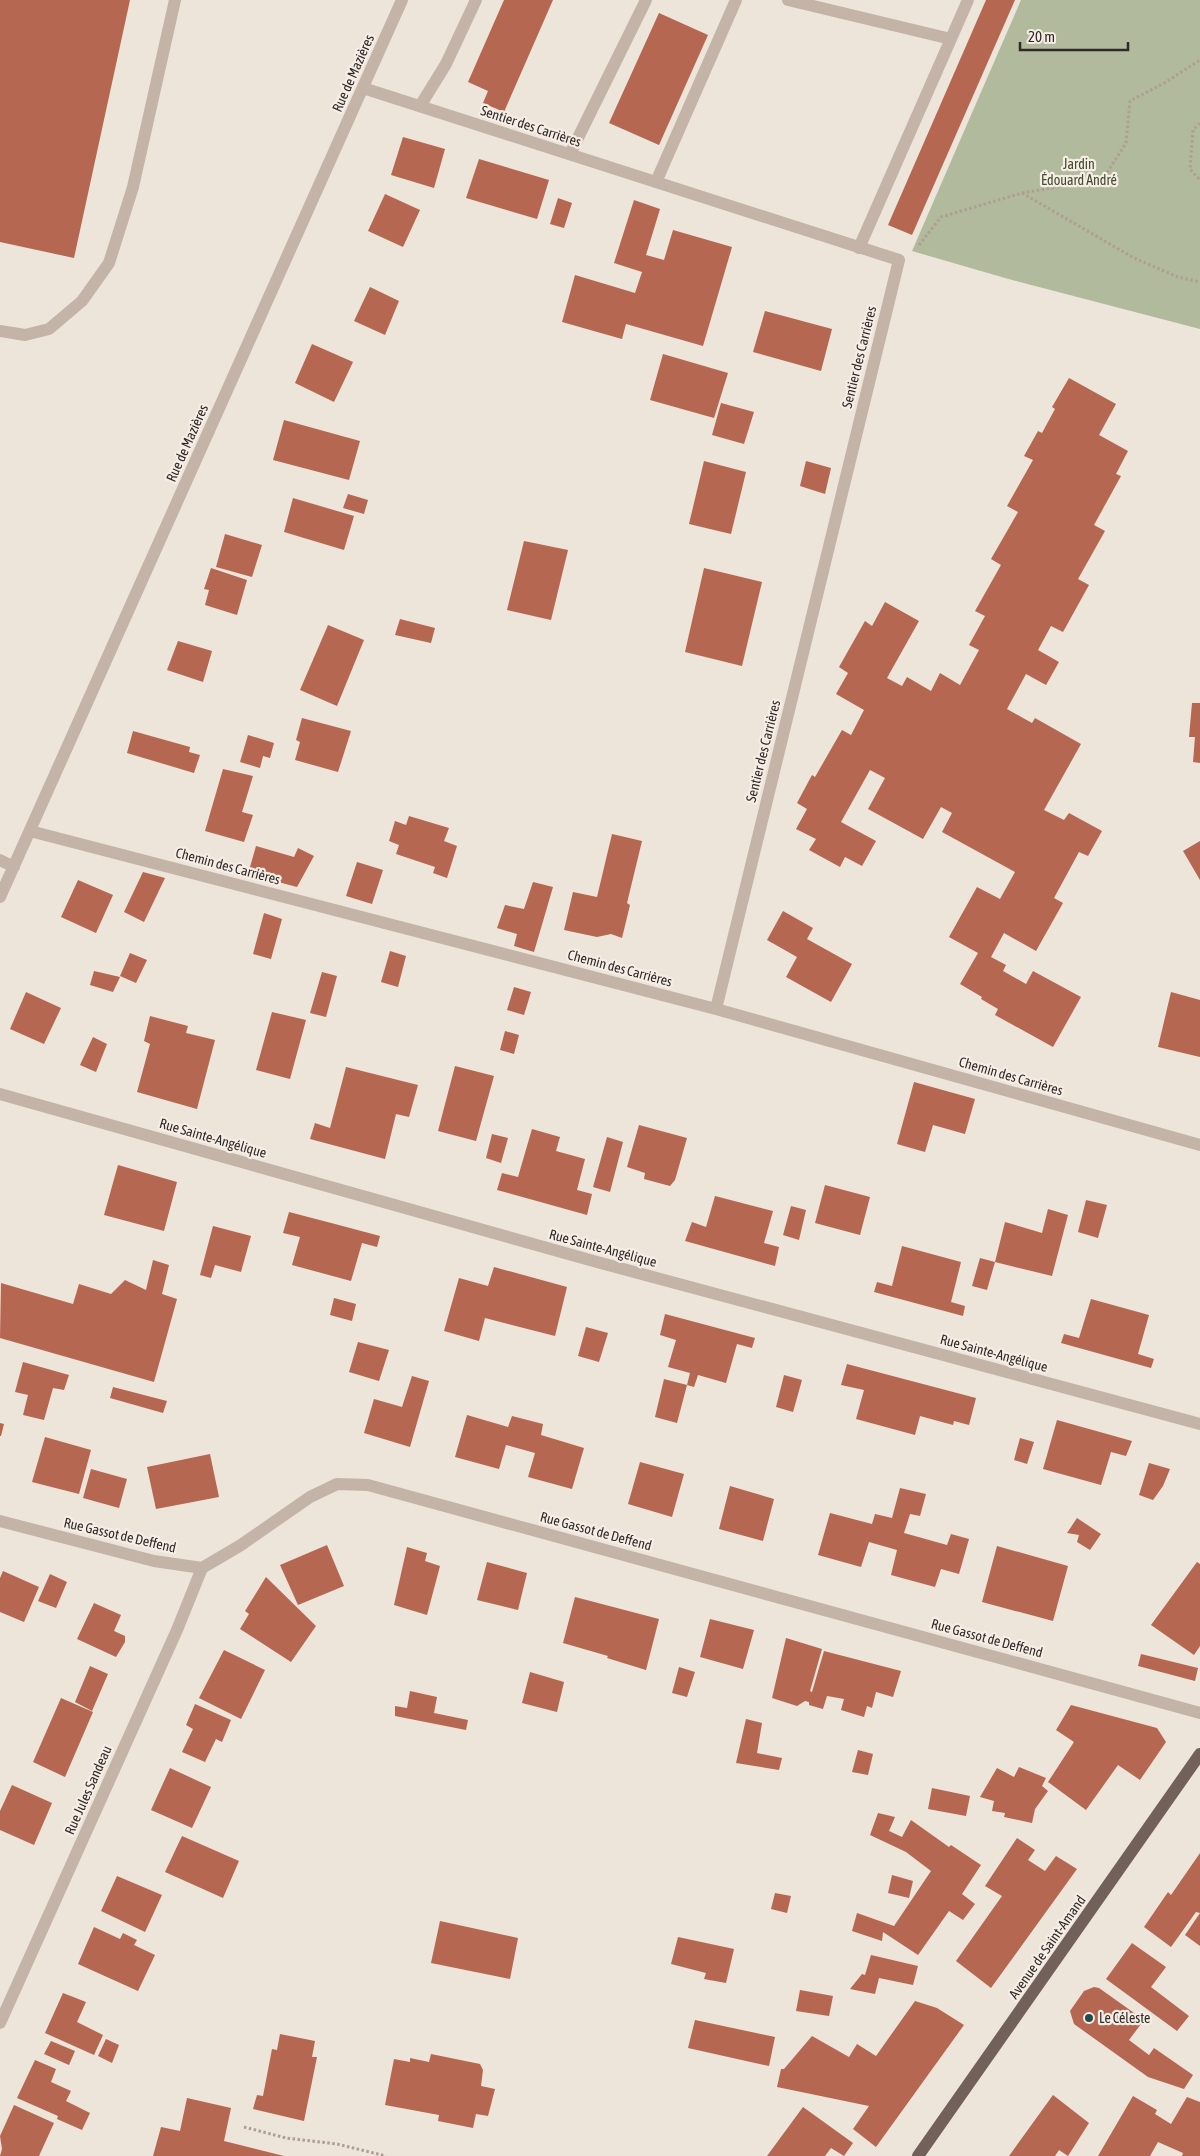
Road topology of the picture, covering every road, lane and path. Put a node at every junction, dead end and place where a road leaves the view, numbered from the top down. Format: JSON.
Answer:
{"nodes":[{"id":1,"x":175,"y":0,"type":"edge"},
{"id":2,"x":402,"y":0,"type":"edge"},
{"id":3,"x":476,"y":0,"type":"edge"},
{"id":4,"x":646,"y":0,"type":"edge"},
{"id":5,"x":738,"y":0,"type":"edge"},
{"id":6,"x":788,"y":0,"type":"edge"},
{"id":7,"x":968,"y":0,"type":"edge"},
{"id":8,"x":951,"y":39,"type":"junction"},
{"id":9,"x":1200,"y":60,"type":"edge"},
{"id":10,"x":362,"y":88,"type":"junction"},
{"id":11,"x":420,"y":106,"type":"junction"},
{"id":12,"x":1200,"y":123,"type":"edge"},
{"id":13,"x":570,"y":154,"type":"junction"},
{"id":14,"x":1200,"y":180,"type":"edge"},
{"id":15,"x":656,"y":182,"type":"junction"},
{"id":16,"x":1022,"y":193,"type":"junction"},
{"id":17,"x":859,"y":248,"type":"junction"},
{"id":18,"x":894,"y":277,"type":"junction"},
{"id":19,"x":1200,"y":282,"type":"edge"},
{"id":20,"x":0,"y":331,"type":"edge"},
{"id":21,"x":30,"y":831,"type":"junction"},
{"id":22,"x":0,"y":860,"type":"edge"},
{"id":23,"x":14,"y":867,"type":"junction"},
{"id":24,"x":0,"y":897,"type":"edge"},
{"id":25,"x":716,"y":1008,"type":"junction"},
{"id":26,"x":0,"y":1094,"type":"edge"},
{"id":27,"x":1200,"y":1145,"type":"edge"},
{"id":28,"x":1200,"y":1424,"type":"edge"},
{"id":29,"x":0,"y":1521,"type":"edge"},
{"id":30,"x":202,"y":1568,"type":"junction"},
{"id":31,"x":1200,"y":1712,"type":"edge"},
{"id":32,"x":1200,"y":1754,"type":"edge"},
{"id":33,"x":0,"y":2023,"type":"edge"},
{"id":34,"x":244,"y":2127,"type":"dead end"},
{"id":35,"x":386,"y":2156,"type":"edge"},
{"id":36,"x":918,"y":2156,"type":"edge"}],
"edges":[{"from":1,"to":20,"type":"street"},
{"from":2,"to":10,"type":"street","name":"Rue de Mazières"},
{"from":3,"to":11,"type":"street"},
{"from":4,"to":13,"type":"street"},
{"from":5,"to":15,"type":"street"},
{"from":6,"to":8,"type":"street"},
{"from":7,"to":8,"type":"street"},
{"from":8,"to":17,"type":"street"},
{"from":9,"to":16,"type":"path"},
{"from":10,"to":11,"type":"street","name":"Sentier des Carrières"},
{"from":10,"to":21,"type":"street","name":"Rue de Mazières"},
{"from":11,"to":13,"type":"street","name":"Sentier des Carrières"},
{"from":12,"to":14,"type":"path"},
{"from":13,"to":15,"type":"street","name":"Sentier des Carrières"},
{"from":15,"to":17,"type":"street","name":"Sentier des Carrières"},
{"from":16,"to":18,"type":"path"},
{"from":16,"to":19,"type":"path"},
{"from":17,"to":18,"type":"street","name":"Sentier des Carrières"},
{"from":18,"to":25,"type":"street","name":"Sentier des Carrières"},
{"from":21,"to":23,"type":"street","name":"Rue de Mazières"},
{"from":21,"to":25,"type":"street","name":"Chemin des Carrières"},
{"from":22,"to":23,"type":"street"},
{"from":23,"to":24,"type":"street","name":"Rue de Mazières"},
{"from":25,"to":27,"type":"street","name":"Chemin des Carrières"},
{"from":26,"to":28,"type":"street","name":"Rue Sainte-Angélique"},
{"from":29,"to":30,"type":"street","name":"Rue Gassot de Deffend"},
{"from":30,"to":31,"type":"street","name":"Rue Gassot de Deffend"},
{"from":30,"to":33,"type":"street","name":"Rue Jules Sandeau"},
{"from":32,"to":36,"type":"main road","name":"Avenue de Saint-Amand"},
{"from":34,"to":35,"type":"path"}]}
